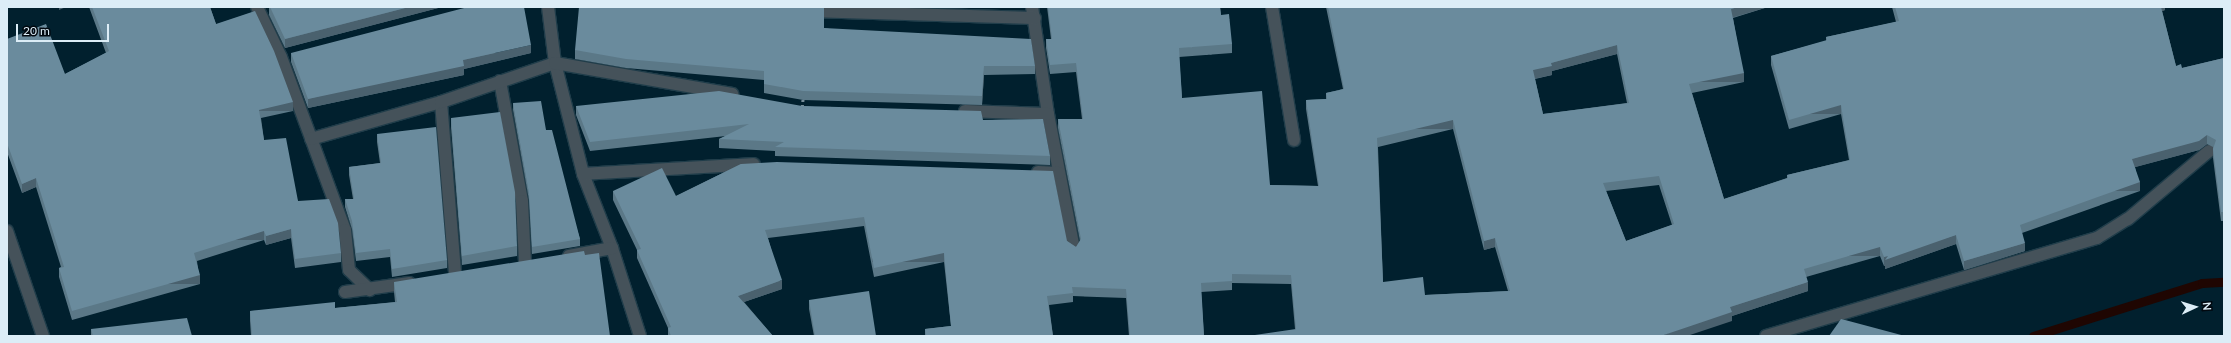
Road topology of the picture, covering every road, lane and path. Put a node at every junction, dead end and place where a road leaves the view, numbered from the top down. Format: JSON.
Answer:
{"nodes":[{"id":1,"x":257,"y":7,"type":"edge"},
{"id":2,"x":548,"y":7,"type":"edge"},
{"id":3,"x":1272,"y":7,"type":"edge"},
{"id":4,"x":792,"y":10,"type":"edge"},
{"id":5,"x":1033,"y":13,"type":"edge"},
{"id":6,"x":296,"y":53,"type":"edge"},
{"id":7,"x":281,"y":57,"type":"junction"},
{"id":8,"x":555,"y":63,"type":"junction"},
{"id":9,"x":500,"y":81,"type":"junction"},
{"id":10,"x":803,"y":92,"type":"edge"},
{"id":11,"x":748,"y":97,"type":"edge"},
{"id":12,"x":441,"y":102,"type":"junction"},
{"id":13,"x":802,"y":107,"type":"edge"},
{"id":14,"x":953,"y":111,"type":"edge"},
{"id":15,"x":1048,"y":114,"type":"junction"},
{"id":16,"x":310,"y":139,"type":"junction"},
{"id":17,"x":1294,"y":140,"type":"dead end"},
{"id":18,"x":2209,"y":151,"type":"edge"},
{"id":19,"x":769,"y":163,"type":"edge"},
{"id":20,"x":1028,"y":172,"type":"edge"},
{"id":21,"x":1059,"y":173,"type":"junction"},
{"id":22,"x":583,"y":174,"type":"junction"},
{"id":23,"x":7,"y":231,"type":"edge"},
{"id":24,"x":612,"y":248,"type":"junction"},
{"id":25,"x":1074,"y":249,"type":"edge"},
{"id":26,"x":554,"y":258,"type":"edge"},
{"id":27,"x":540,"y":261,"type":"edge"},
{"id":28,"x":525,"y":263,"type":"junction"},
{"id":29,"x":509,"y":266,"type":"edge"},
{"id":30,"x":470,"y":272,"type":"edge"},
{"id":31,"x":455,"y":274,"type":"junction"},
{"id":32,"x":439,"y":277,"type":"edge"},
{"id":33,"x":424,"y":280,"type":"edge"},
{"id":34,"x":370,"y":290,"type":"junction"},
{"id":35,"x":345,"y":292,"type":"dead end"},
{"id":36,"x":43,"y":336,"type":"edge"},
{"id":37,"x":640,"y":336,"type":"edge"},
{"id":38,"x":1766,"y":336,"type":"edge"}],
"edges":[{"from":1,"to":7,"type":"street"},
{"from":2,"to":8,"type":"street"},
{"from":3,"to":17,"type":"street"},
{"from":4,"to":5,"type":"street"},
{"from":5,"to":15,"type":"street"},
{"from":6,"to":7,"type":"street"},
{"from":7,"to":16,"type":"street"},
{"from":8,"to":9,"type":"street"},
{"from":8,"to":11,"type":"street"},
{"from":8,"to":22,"type":"street"},
{"from":9,"to":12,"type":"street"},
{"from":9,"to":28,"type":"street"},
{"from":10,"to":13,"type":"path"},
{"from":12,"to":16,"type":"street"},
{"from":12,"to":31,"type":"street"},
{"from":14,"to":15,"type":"street"},
{"from":15,"to":21,"type":"street"},
{"from":16,"to":34,"type":"street"},
{"from":18,"to":38,"type":"street"},
{"from":19,"to":22,"type":"street"},
{"from":20,"to":21,"type":"street"},
{"from":21,"to":25,"type":"street"},
{"from":22,"to":24,"type":"street"},
{"from":23,"to":36,"type":"street"},
{"from":24,"to":26,"type":"street"},
{"from":24,"to":37,"type":"street"},
{"from":27,"to":28,"type":"street"},
{"from":28,"to":29,"type":"street"},
{"from":30,"to":31,"type":"street"},
{"from":31,"to":32,"type":"street"},
{"from":33,"to":34,"type":"street"},
{"from":34,"to":35,"type":"street"}]}
